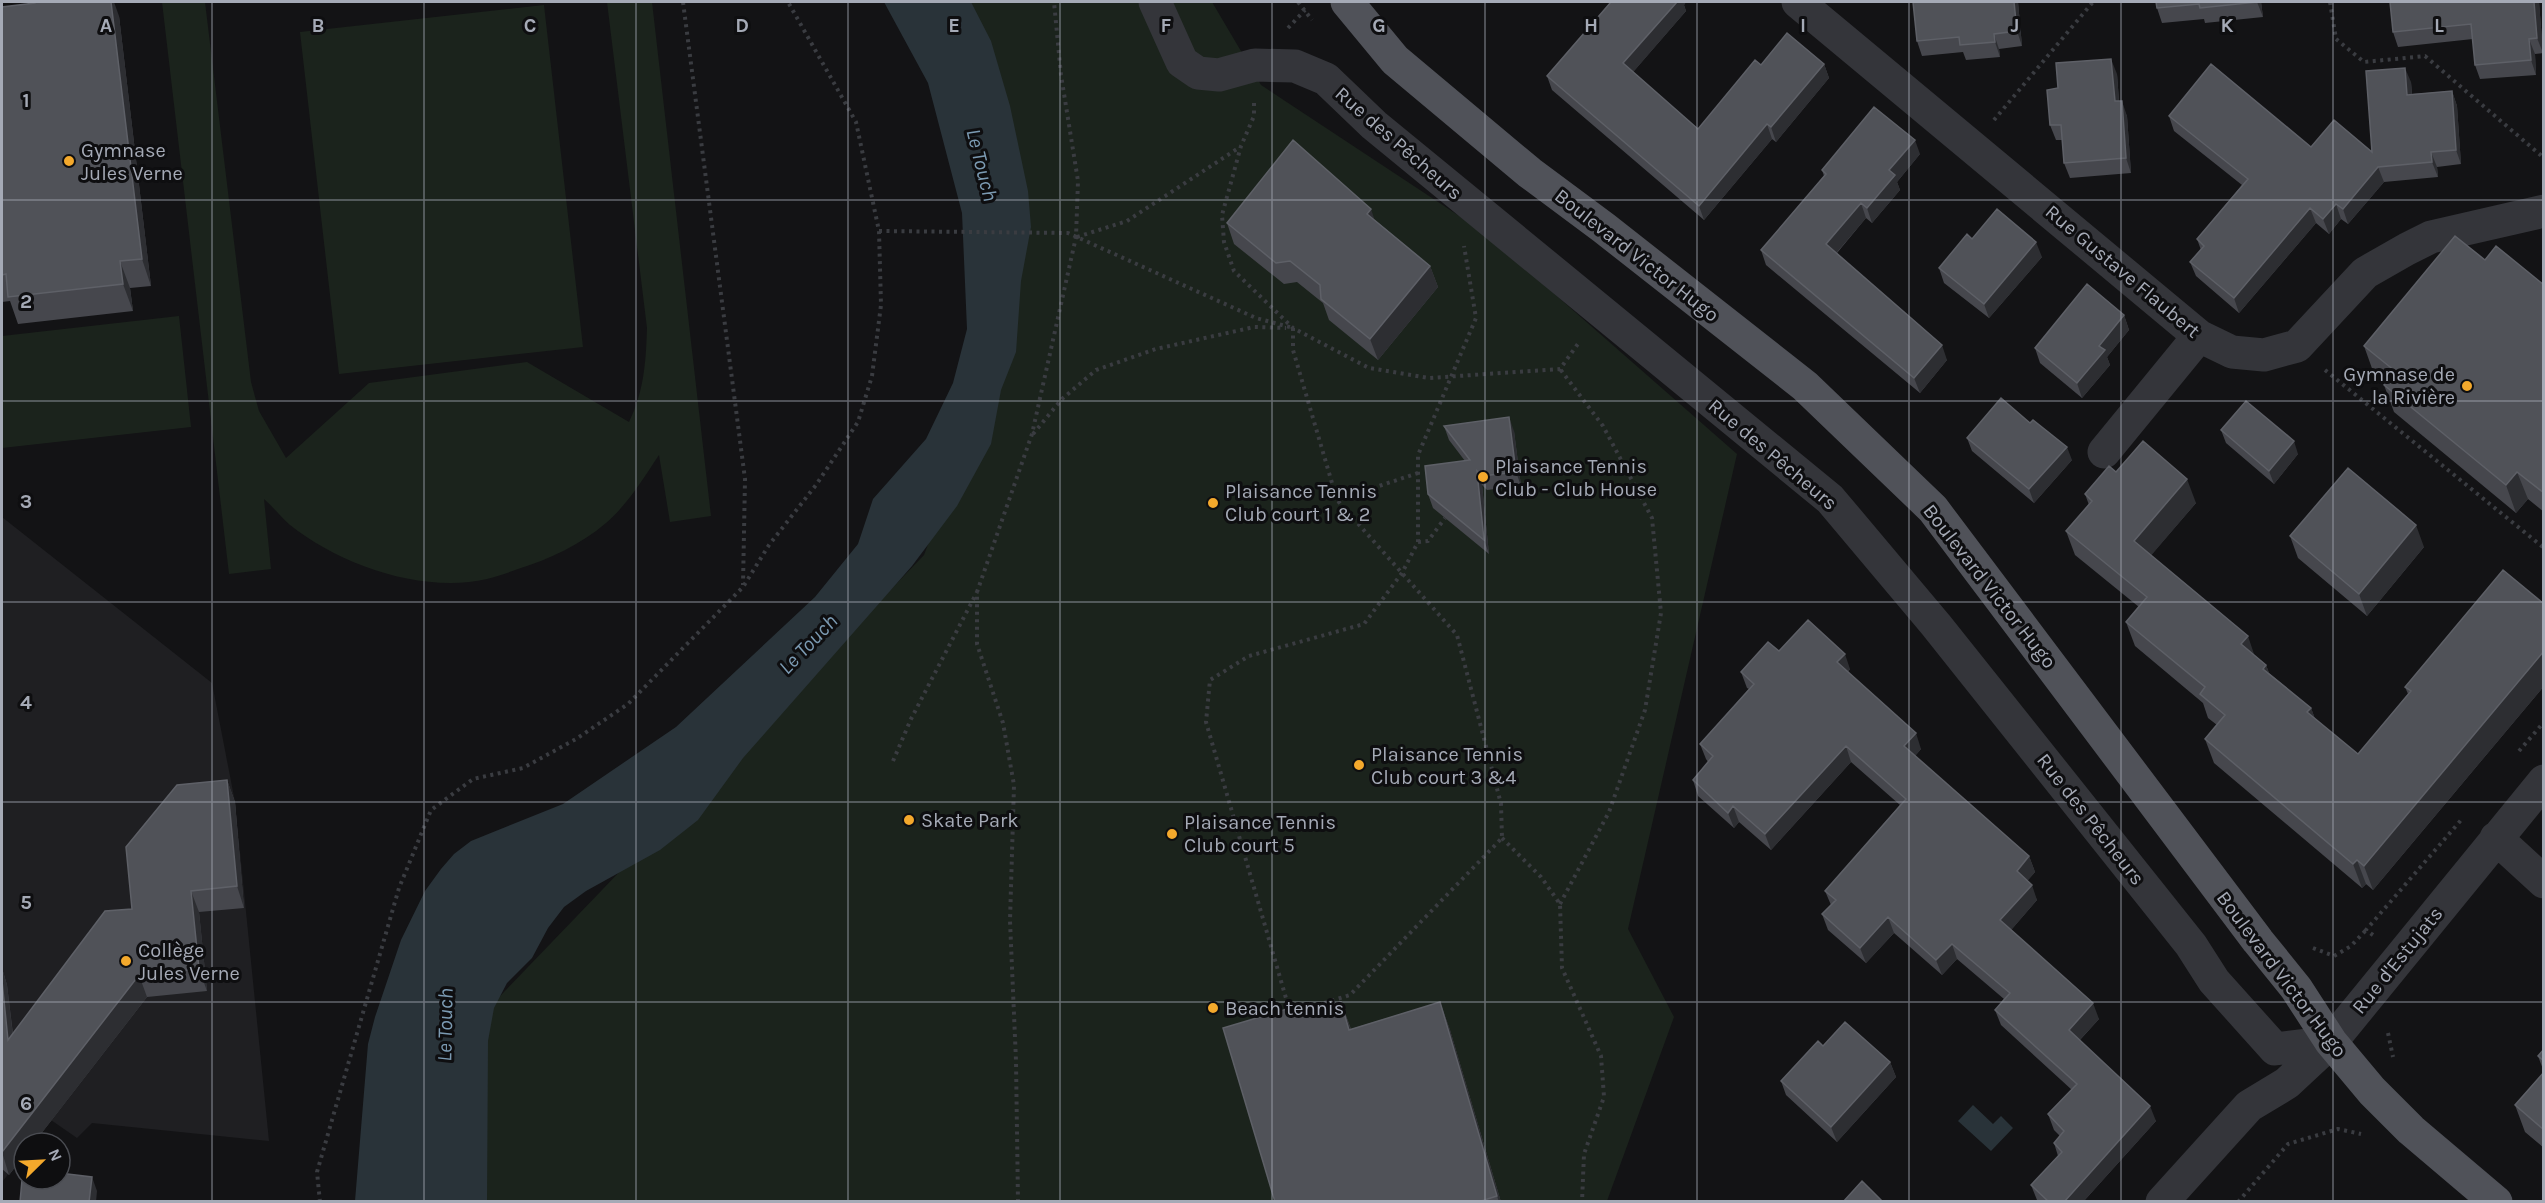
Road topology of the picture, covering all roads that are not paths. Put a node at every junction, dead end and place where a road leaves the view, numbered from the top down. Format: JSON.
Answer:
{"nodes":[{"id":1,"x":1155,"y":2,"type":"edge"},
{"id":2,"x":1347,"y":2,"type":"edge"},
{"id":3,"x":1798,"y":2,"type":"edge"},
{"id":4,"x":2544,"y":211,"type":"edge"},
{"id":5,"x":2199,"y":336,"type":"junction"},
{"id":6,"x":2104,"y":452,"type":"dead end"},
{"id":7,"x":2544,"y":781,"type":"edge"},
{"id":8,"x":2496,"y":838,"type":"junction"},
{"id":9,"x":2544,"y":882,"type":"edge"},
{"id":10,"x":2331,"y":1042,"type":"junction"},
{"id":11,"x":2162,"y":1202,"type":"edge"},
{"id":12,"x":2496,"y":1202,"type":"edge"}],
"edges":[{"from":1,"to":10,"type":"street","name":"Rue des Pêcheurs"},
{"from":2,"to":10,"type":"main road","name":"Boulevard Victor Hugo"},
{"from":3,"to":5,"type":"street","name":"Rue Gustave Flaubert"},
{"from":4,"to":5,"type":"street","name":"Rue Gustave Flaubert"},
{"from":5,"to":6,"type":"street"},
{"from":7,"to":8,"type":"street","name":"Rue d'Estujats"},
{"from":8,"to":9,"type":"street"},
{"from":8,"to":10,"type":"street","name":"Rue d'Estujats"},
{"from":10,"to":11,"type":"street","name":"Rue d'Estujats"},
{"from":10,"to":12,"type":"main road","name":"Boulevard Victor Hugo"}]}
